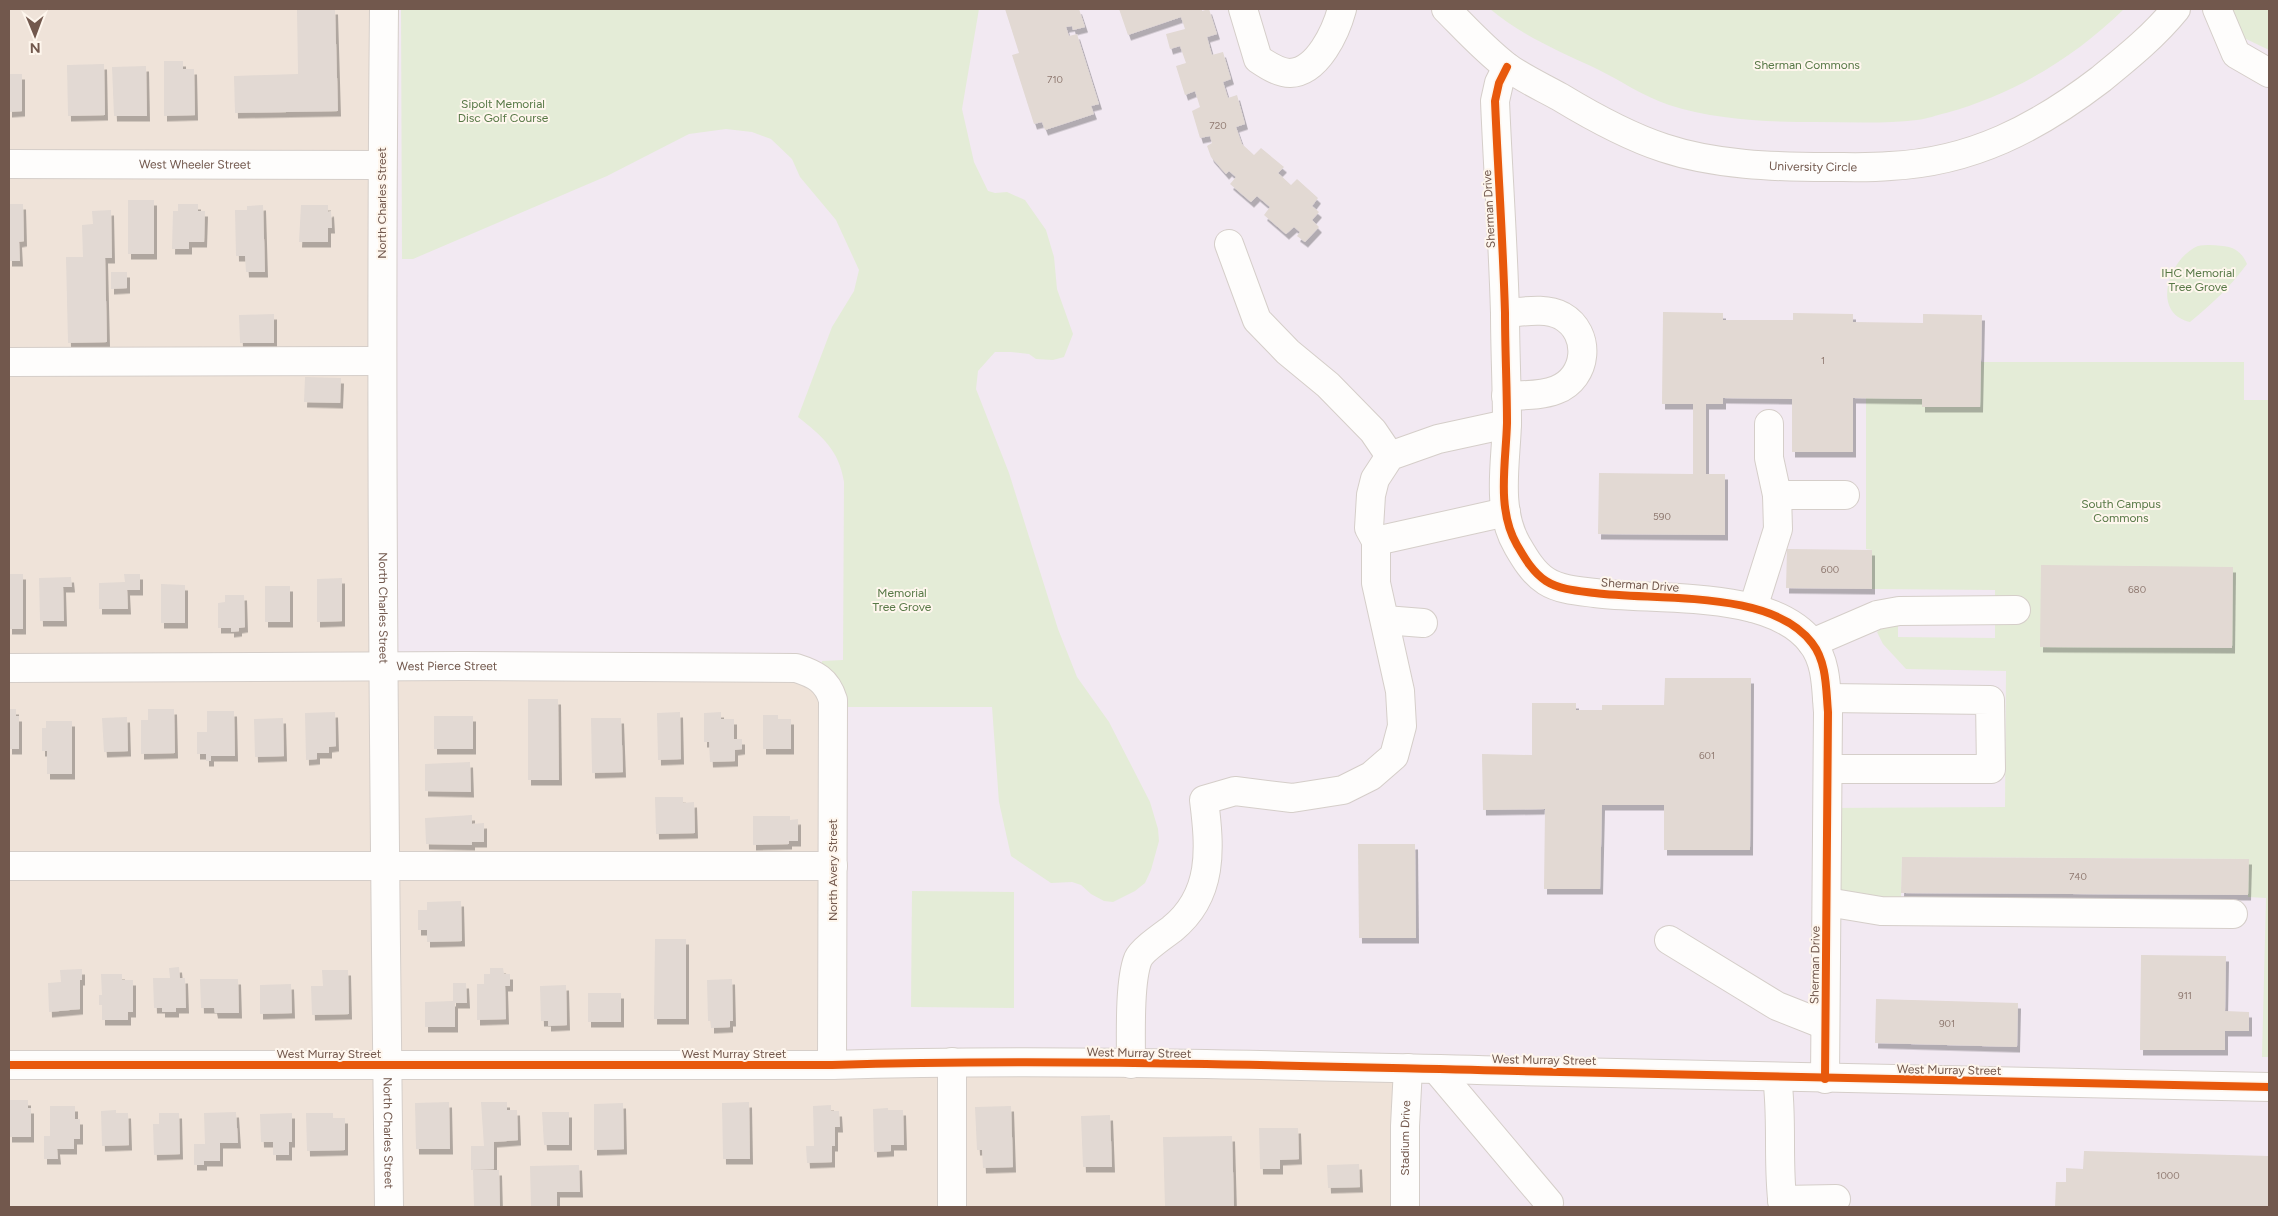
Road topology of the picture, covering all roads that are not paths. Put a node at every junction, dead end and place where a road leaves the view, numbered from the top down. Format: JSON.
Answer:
{"nodes":[{"id":1,"x":384,"y":9,"type":"edge"},
{"id":2,"x":1243,"y":9,"type":"edge"},
{"id":3,"x":1342,"y":9,"type":"edge"},
{"id":4,"x":1446,"y":9,"type":"edge"},
{"id":5,"x":2176,"y":9,"type":"edge"},
{"id":6,"x":2217,"y":9,"type":"edge"},
{"id":7,"x":1507,"y":67,"type":"junction"},
{"id":8,"x":2269,"y":73,"type":"edge"},
{"id":9,"x":9,"y":164,"type":"edge"},
{"id":10,"x":382,"y":165,"type":"junction"},
{"id":11,"x":1229,"y":244,"type":"dead end"},
{"id":12,"x":1504,"y":313,"type":"junction"},
{"id":13,"x":9,"y":362,"type":"edge"},
{"id":14,"x":381,"y":362,"type":"junction"},
{"id":15,"x":1506,"y":396,"type":"junction"},
{"id":16,"x":1507,"y":424,"type":"junction"},
{"id":17,"x":1769,"y":424,"type":"dead end"},
{"id":18,"x":1390,"y":456,"type":"junction"},
{"id":19,"x":1777,"y":495,"type":"junction"},
{"id":20,"x":1845,"y":495,"type":"dead end"},
{"id":21,"x":1506,"y":512,"type":"junction"},
{"id":22,"x":1376,"y":541,"type":"junction"},
{"id":23,"x":1753,"y":608,"type":"junction"},
{"id":24,"x":2016,"y":610,"type":"dead end"},
{"id":25,"x":1384,"y":620,"type":"junction"},
{"id":26,"x":1423,"y":623,"type":"dead end"},
{"id":27,"x":1812,"y":643,"type":"junction"},
{"id":28,"x":382,"y":667,"type":"junction"},
{"id":29,"x":9,"y":668,"type":"edge"},
{"id":30,"x":821,"y":679,"type":"joint"},
{"id":31,"x":1827,"y":698,"type":"junction"},
{"id":32,"x":1828,"y":769,"type":"junction"},
{"id":33,"x":9,"y":866,"type":"edge"},
{"id":34,"x":385,"y":866,"type":"junction"},
{"id":35,"x":833,"y":866,"type":"junction"},
{"id":36,"x":1827,"y":902,"type":"junction"},
{"id":37,"x":2232,"y":914,"type":"dead end"},
{"id":38,"x":1669,"y":940,"type":"dead end"},
{"id":39,"x":1825,"y":1025,"type":"junction"},
{"id":40,"x":952,"y":1062,"type":"junction"},
{"id":41,"x":1131,"y":1064,"type":"junction"},
{"id":42,"x":9,"y":1065,"type":"edge"},
{"id":43,"x":387,"y":1065,"type":"junction"},
{"id":44,"x":832,"y":1065,"type":"junction"},
{"id":45,"x":1408,"y":1068,"type":"junction"},
{"id":46,"x":1436,"y":1069,"type":"junction"},
{"id":47,"x":1777,"y":1077,"type":"junction"},
{"id":48,"x":1825,"y":1079,"type":"junction"},
{"id":49,"x":2269,"y":1087,"type":"edge"},
{"id":50,"x":1836,"y":1199,"type":"dead end"},
{"id":51,"x":1549,"y":1203,"type":"dead end"},
{"id":52,"x":1783,"y":1204,"type":"edge"},
{"id":53,"x":389,"y":1207,"type":"edge"},
{"id":54,"x":952,"y":1207,"type":"edge"},
{"id":55,"x":1405,"y":1207,"type":"edge"}],
"edges":[{"from":1,"to":10,"type":"street","name":"North Charles Street"},
{"from":2,"to":3,"type":"street"},
{"from":4,"to":7,"type":"street","name":"University Circle"},
{"from":5,"to":7,"type":"street","name":"University Circle"},
{"from":6,"to":8,"type":"street"},
{"from":7,"to":12,"type":"street","name":"Sherman Drive"},
{"from":9,"to":10,"type":"street","name":"West Wheeler Street"},
{"from":10,"to":14,"type":"street","name":"North Charles Street"},
{"from":11,"to":18,"type":"street"},
{"from":12,"to":15,"type":"street","name":"Sherman Drive"},
{"from":12,"to":15,"type":"street"},
{"from":13,"to":14,"type":"street"},
{"from":14,"to":28,"type":"street","name":"North Charles Street"},
{"from":15,"to":16,"type":"street","name":"Sherman Drive"},
{"from":16,"to":18,"type":"street"},
{"from":16,"to":21,"type":"street","name":"Sherman Drive"},
{"from":17,"to":19,"type":"street"},
{"from":18,"to":22,"type":"street"},
{"from":19,"to":20,"type":"street"},
{"from":19,"to":23,"type":"street"},
{"from":21,"to":22,"type":"street"},
{"from":21,"to":23,"type":"street","name":"Sherman Drive"},
{"from":22,"to":25,"type":"street"},
{"from":23,"to":27,"type":"street","name":"Sherman Drive"},
{"from":24,"to":27,"type":"street"},
{"from":25,"to":26,"type":"street"},
{"from":25,"to":41,"type":"street"},
{"from":27,"to":31,"type":"street","name":"Sherman Drive"},
{"from":28,"to":29,"type":"street","name":"West Pierce Street"},
{"from":28,"to":30,"type":"street","name":"West Pierce Street"},
{"from":28,"to":34,"type":"street","name":"North Charles Street"},
{"from":30,"to":35,"type":"street","name":"North Avery Street"},
{"from":31,"to":32,"type":"street","name":"Sherman Drive"},
{"from":31,"to":32,"type":"street"},
{"from":32,"to":36,"type":"street","name":"Sherman Drive"},
{"from":33,"to":34,"type":"street"},
{"from":34,"to":35,"type":"street"},
{"from":34,"to":43,"type":"street","name":"North Charles Street"},
{"from":35,"to":44,"type":"street","name":"North Avery Street"},
{"from":36,"to":37,"type":"street"},
{"from":36,"to":39,"type":"street","name":"Sherman Drive"},
{"from":38,"to":39,"type":"street"},
{"from":39,"to":48,"type":"street","name":"Sherman Drive"},
{"from":40,"to":41,"type":"street","name":"West Murray Street"},
{"from":40,"to":44,"type":"street","name":"West Murray Street"},
{"from":40,"to":54,"type":"street"},
{"from":41,"to":45,"type":"street","name":"West Murray Street"},
{"from":42,"to":43,"type":"street","name":"West Murray Street"},
{"from":43,"to":44,"type":"street","name":"West Murray Street"},
{"from":43,"to":53,"type":"street","name":"North Charles Street"},
{"from":45,"to":46,"type":"street","name":"West Murray Street"},
{"from":45,"to":55,"type":"street","name":"Stadium Drive"},
{"from":46,"to":47,"type":"street","name":"West Murray Street"},
{"from":46,"to":51,"type":"street"},
{"from":47,"to":48,"type":"street","name":"West Murray Street"},
{"from":47,"to":52,"type":"street"},
{"from":48,"to":49,"type":"street","name":"West Murray Street"},
{"from":50,"to":52,"type":"street"}]}
